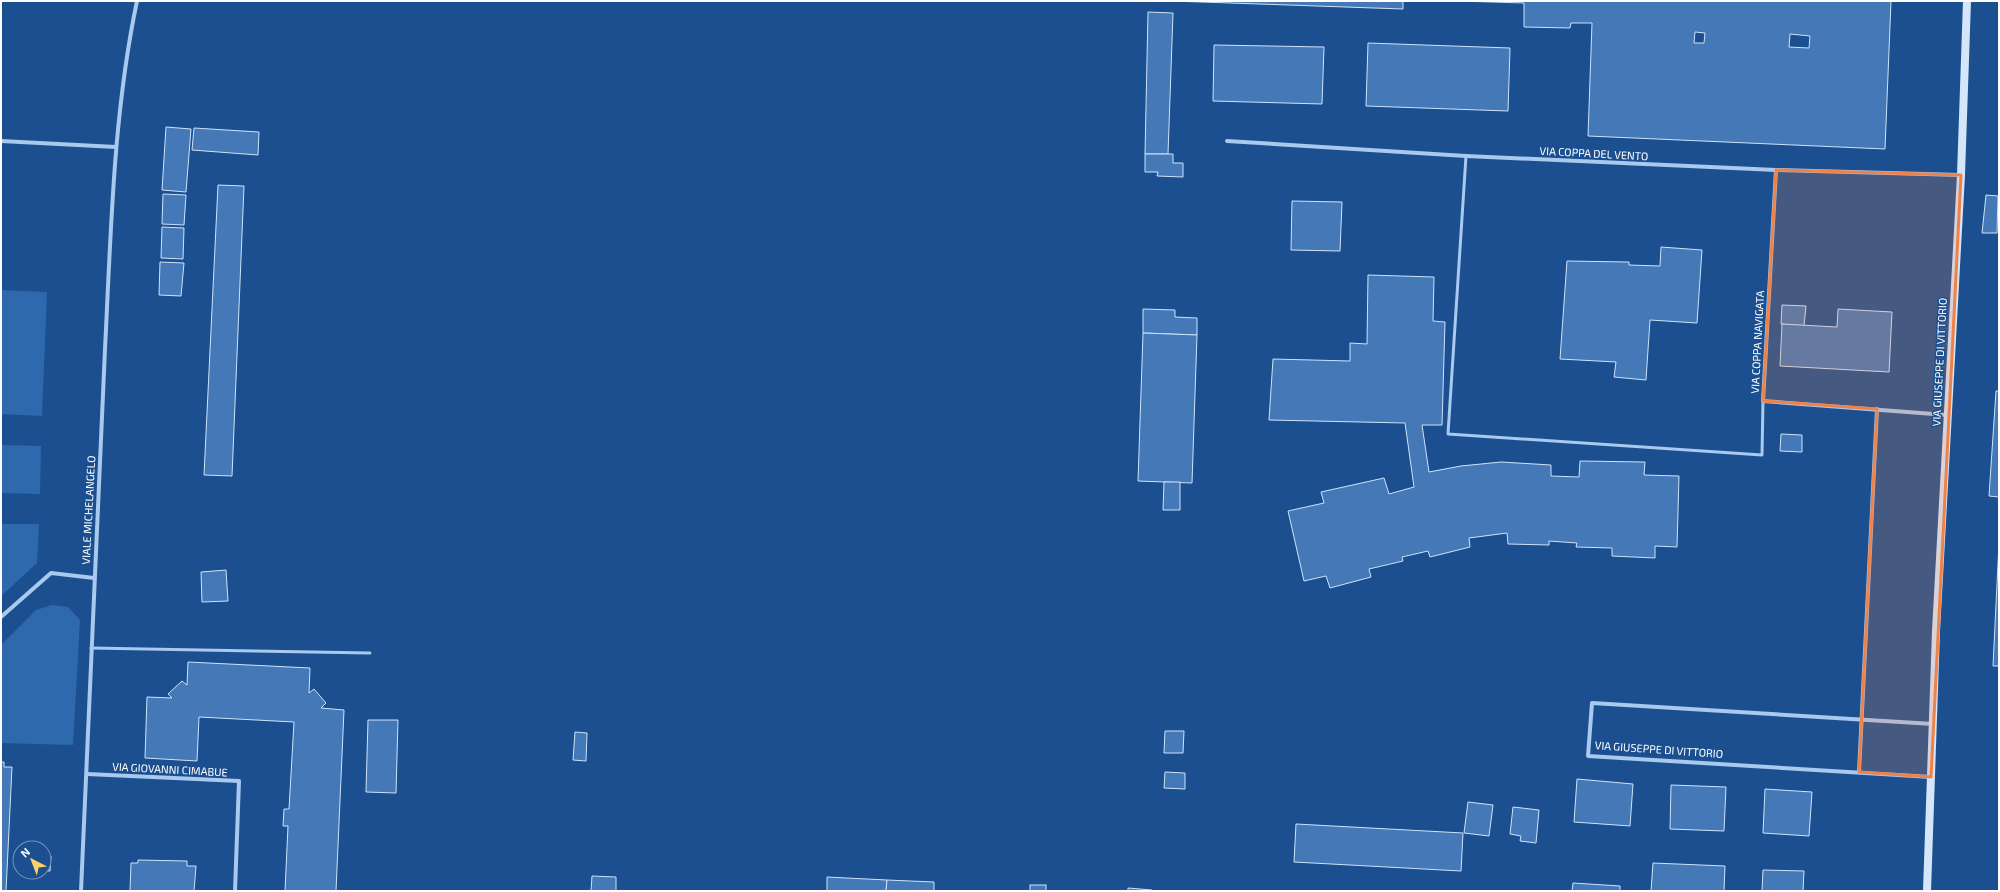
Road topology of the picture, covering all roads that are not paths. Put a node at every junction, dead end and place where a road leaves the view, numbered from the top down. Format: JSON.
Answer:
{"nodes":[{"id":1,"x":137,"y":1,"type":"edge"},
{"id":2,"x":1967,"y":1,"type":"edge"},
{"id":3,"x":1,"y":141,"type":"edge"},
{"id":4,"x":1227,"y":141,"type":"dead end"},
{"id":5,"x":116,"y":147,"type":"junction"},
{"id":6,"x":1466,"y":156,"type":"junction"},
{"id":7,"x":1776,"y":170,"type":"junction"},
{"id":8,"x":1961,"y":175,"type":"junction"},
{"id":9,"x":1763,"y":401,"type":"junction"},
{"id":10,"x":1877,"y":409,"type":"junction"},
{"id":11,"x":1948,"y":415,"type":"junction"},
{"id":12,"x":94,"y":578,"type":"junction"},
{"id":13,"x":1,"y":617,"type":"edge"},
{"id":14,"x":91,"y":648,"type":"junction"},
{"id":15,"x":370,"y":653,"type":"dead end"},
{"id":16,"x":1862,"y":719,"type":"junction"},
{"id":17,"x":1933,"y":724,"type":"junction"},
{"id":18,"x":1859,"y":772,"type":"junction"},
{"id":19,"x":87,"y":774,"type":"junction"},
{"id":20,"x":1931,"y":777,"type":"junction"},
{"id":21,"x":81,"y":891,"type":"edge"},
{"id":22,"x":235,"y":891,"type":"edge"},
{"id":23,"x":1927,"y":891,"type":"edge"}],
"edges":[{"from":1,"to":5,"type":"street","name":"VIALE MICHELANGELO"},
{"from":2,"to":8,"type":"main road","name":"VIA GIUSEPPE DI VITTORIO"},
{"from":3,"to":5,"type":"street"},
{"from":4,"to":6,"type":"street","name":"VIA COPPA DEL VENTO"},
{"from":5,"to":12,"type":"street","name":"VIALE MICHELANGELO"},
{"from":6,"to":7,"type":"street","name":"VIA COPPA DEL VENTO"},
{"from":6,"to":9,"type":"lane"},
{"from":7,"to":8,"type":"street","name":"VIA COPPA DEL VENTO"},
{"from":7,"to":9,"type":"street","name":"VIA COPPA NAVIGATA"},
{"from":8,"to":11,"type":"main road","name":"VIA GIUSEPPE DI VITTORIO"},
{"from":9,"to":10,"type":"street","name":"VIA COPPA NAVIGATA"},
{"from":10,"to":11,"type":"street","name":"VIA COPPA NAVIGATA"},
{"from":10,"to":16,"type":"street"},
{"from":11,"to":17,"type":"main road","name":"VIA GIUSEPPE DI VITTORIO"},
{"from":12,"to":13,"type":"street"},
{"from":12,"to":14,"type":"street","name":"VIALE MICHELANGELO"},
{"from":14,"to":15,"type":"lane"},
{"from":14,"to":19,"type":"street","name":"VIALE MICHELANGELO"},
{"from":16,"to":17,"type":"street","name":"VIA GIUSEPPE DI VITTORIO"},
{"from":16,"to":18,"type":"street"},
{"from":16,"to":18,"type":"street","name":"VIA GIUSEPPE DI VITTORIO"},
{"from":17,"to":20,"type":"main road","name":"VIA GIUSEPPE DI VITTORIO"},
{"from":18,"to":20,"type":"street","name":"VIA GIUSEPPE DI VITTORIO"},
{"from":19,"to":21,"type":"street","name":"VIALE MICHELANGELO"},
{"from":19,"to":22,"type":"street","name":"VIA GIOVANNI CIMABUE"},
{"from":20,"to":23,"type":"main road","name":"VIA GIUSEPPE DI VITTORIO"}]}
